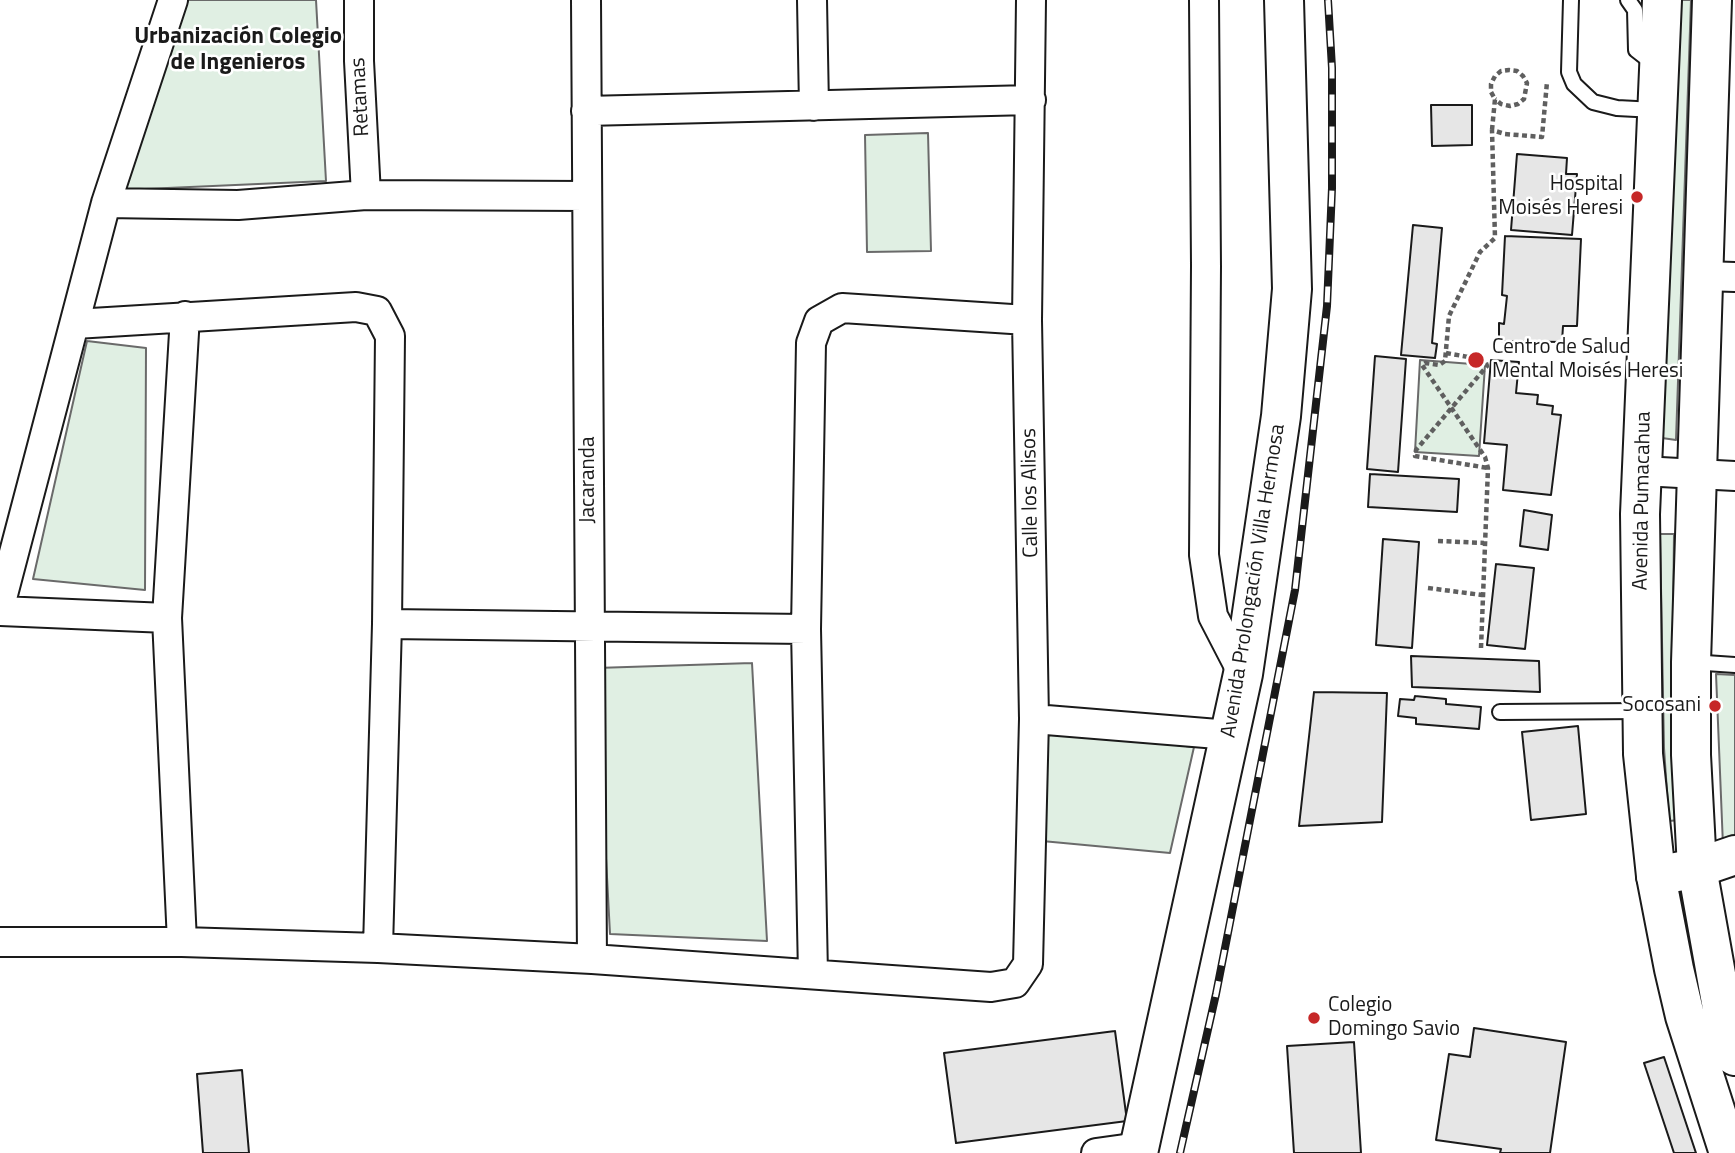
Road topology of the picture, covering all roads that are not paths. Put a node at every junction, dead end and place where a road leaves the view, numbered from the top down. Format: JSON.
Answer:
{"nodes":[{"id":1,"x":173,"y":0,"type":"edge"},
{"id":2,"x":359,"y":0,"type":"edge"},
{"id":3,"x":586,"y":0,"type":"edge"},
{"id":4,"x":812,"y":0,"type":"edge"},
{"id":5,"x":1031,"y":0,"type":"edge"},
{"id":6,"x":1204,"y":0,"type":"edge"},
{"id":7,"x":1284,"y":0,"type":"edge"},
{"id":8,"x":1571,"y":0,"type":"edge"},
{"id":9,"x":1628,"y":0,"type":"edge"},
{"id":10,"x":1662,"y":0,"type":"edge"},
{"id":11,"x":1712,"y":0,"type":"edge"},
{"id":12,"x":1660,"y":68,"type":"junction"},
{"id":13,"x":1722,"y":76,"type":"edge"},
{"id":14,"x":1031,"y":100,"type":"junction"},
{"id":15,"x":814,"y":106,"type":"junction"},
{"id":16,"x":1658,"y":110,"type":"junction"},
{"id":17,"x":586,"y":111,"type":"junction"},
{"id":18,"x":366,"y":195,"type":"junction"},
{"id":19,"x":587,"y":195,"type":"junction"},
{"id":20,"x":106,"y":203,"type":"junction"},
{"id":21,"x":1719,"y":277,"type":"edge"},
{"id":22,"x":185,"y":316,"type":"junction"},
{"id":23,"x":1027,"y":320,"type":"junction"},
{"id":24,"x":75,"y":324,"type":"junction"},
{"id":25,"x":1642,"y":471,"type":"junction"},
{"id":26,"x":1697,"y":474,"type":"junction"},
{"id":27,"x":1735,"y":476,"type":"edge"},
{"id":28,"x":0,"y":608,"type":"edge"},
{"id":29,"x":167,"y":618,"type":"junction"},
{"id":30,"x":387,"y":624,"type":"junction"},
{"id":31,"x":590,"y":626,"type":"junction"},
{"id":32,"x":806,"y":629,"type":"junction"},
{"id":33,"x":1691,"y":662,"type":"junction"},
{"id":34,"x":1735,"y":665,"type":"edge"},
{"id":35,"x":1243,"y":674,"type":"junction"},
{"id":36,"x":1642,"y":711,"type":"junction"},
{"id":37,"x":1500,"y":712,"type":"dead end"},
{"id":38,"x":1034,"y":719,"type":"junction"},
{"id":39,"x":1230,"y":735,"type":"junction"},
{"id":40,"x":1735,"y":855,"type":"edge"},
{"id":41,"x":1697,"y":868,"type":"junction"},
{"id":42,"x":1656,"y":876,"type":"junction"},
{"id":43,"x":182,"y":942,"type":"junction"},
{"id":44,"x":0,"y":943,"type":"edge"},
{"id":45,"x":377,"y":948,"type":"junction"},
{"id":46,"x":592,"y":959,"type":"junction"},
{"id":47,"x":813,"y":975,"type":"junction"},
{"id":48,"x":1735,"y":1056,"type":"edge"},
{"id":49,"x":1138,"y":1150,"type":"edge"},
{"id":50,"x":1096,"y":1153,"type":"edge"},
{"id":51,"x":1729,"y":1153,"type":"edge"}],
"edges":[{"from":1,"to":20,"type":"street"},
{"from":2,"to":18,"type":"street","name":"Retamas"},
{"from":3,"to":17,"type":"street","name":"Jacaranda"},
{"from":4,"to":15,"type":"street"},
{"from":5,"to":14,"type":"street","name":"Calle los Alisos"},
{"from":6,"to":35,"type":"street"},
{"from":7,"to":35,"type":"main road","name":"Avenida Prolongación Villa Hermosa"},
{"from":8,"to":16,"type":"lane"},
{"from":9,"to":12,"type":"lane"},
{"from":10,"to":12,"type":"main road","name":"Avenida Pumacahua"},
{"from":11,"to":13,"type":"main road"},
{"from":12,"to":16,"type":"main road","name":"Avenida Pumacahua"},
{"from":13,"to":21,"type":"main road"},
{"from":14,"to":15,"type":"street"},
{"from":14,"to":23,"type":"street","name":"Calle los Alisos"},
{"from":15,"to":17,"type":"street"},
{"from":16,"to":25,"type":"main road","name":"Avenida Pumacahua"},
{"from":17,"to":19,"type":"street","name":"Jacaranda"},
{"from":18,"to":19,"type":"street"},
{"from":18,"to":20,"type":"street"},
{"from":19,"to":31,"type":"street","name":"Jacaranda"},
{"from":20,"to":24,"type":"street"},
{"from":21,"to":26,"type":"main road"},
{"from":22,"to":24,"type":"street"},
{"from":22,"to":29,"type":"street"},
{"from":22,"to":30,"type":"street"},
{"from":23,"to":32,"type":"street"},
{"from":23,"to":38,"type":"street","name":"Calle los Alisos"},
{"from":24,"to":28,"type":"street"},
{"from":25,"to":26,"type":"street"},
{"from":25,"to":36,"type":"main road","name":"Avenida Pumacahua"},
{"from":26,"to":27,"type":"street"},
{"from":26,"to":33,"type":"main road"},
{"from":28,"to":29,"type":"street"},
{"from":29,"to":43,"type":"street"},
{"from":30,"to":31,"type":"street"},
{"from":30,"to":45,"type":"street"},
{"from":31,"to":32,"type":"street"},
{"from":31,"to":46,"type":"street","name":"Jacaranda"},
{"from":32,"to":47,"type":"street"},
{"from":33,"to":34,"type":"lane"},
{"from":33,"to":41,"type":"main road"},
{"from":35,"to":39,"type":"main road","name":"Avenida Prolongación Villa Hermosa"},
{"from":36,"to":37,"type":"lane"},
{"from":36,"to":42,"type":"main road","name":"Avenida Pumacahua"},
{"from":38,"to":39,"type":"street"},
{"from":38,"to":47,"type":"street","name":"Calle los Alisos"},
{"from":39,"to":49,"type":"main road","name":"Avenida Prolongación Villa Hermosa"},
{"from":40,"to":41,"type":"main road"},
{"from":41,"to":42,"type":"main road"},
{"from":41,"to":48,"type":"main road"},
{"from":42,"to":51,"type":"main road","name":"Avenida Pumacahua"},
{"from":43,"to":44,"type":"street"},
{"from":43,"to":45,"type":"street"},
{"from":45,"to":46,"type":"street"},
{"from":46,"to":47,"type":"street"},
{"from":49,"to":50,"type":"street"}]}
